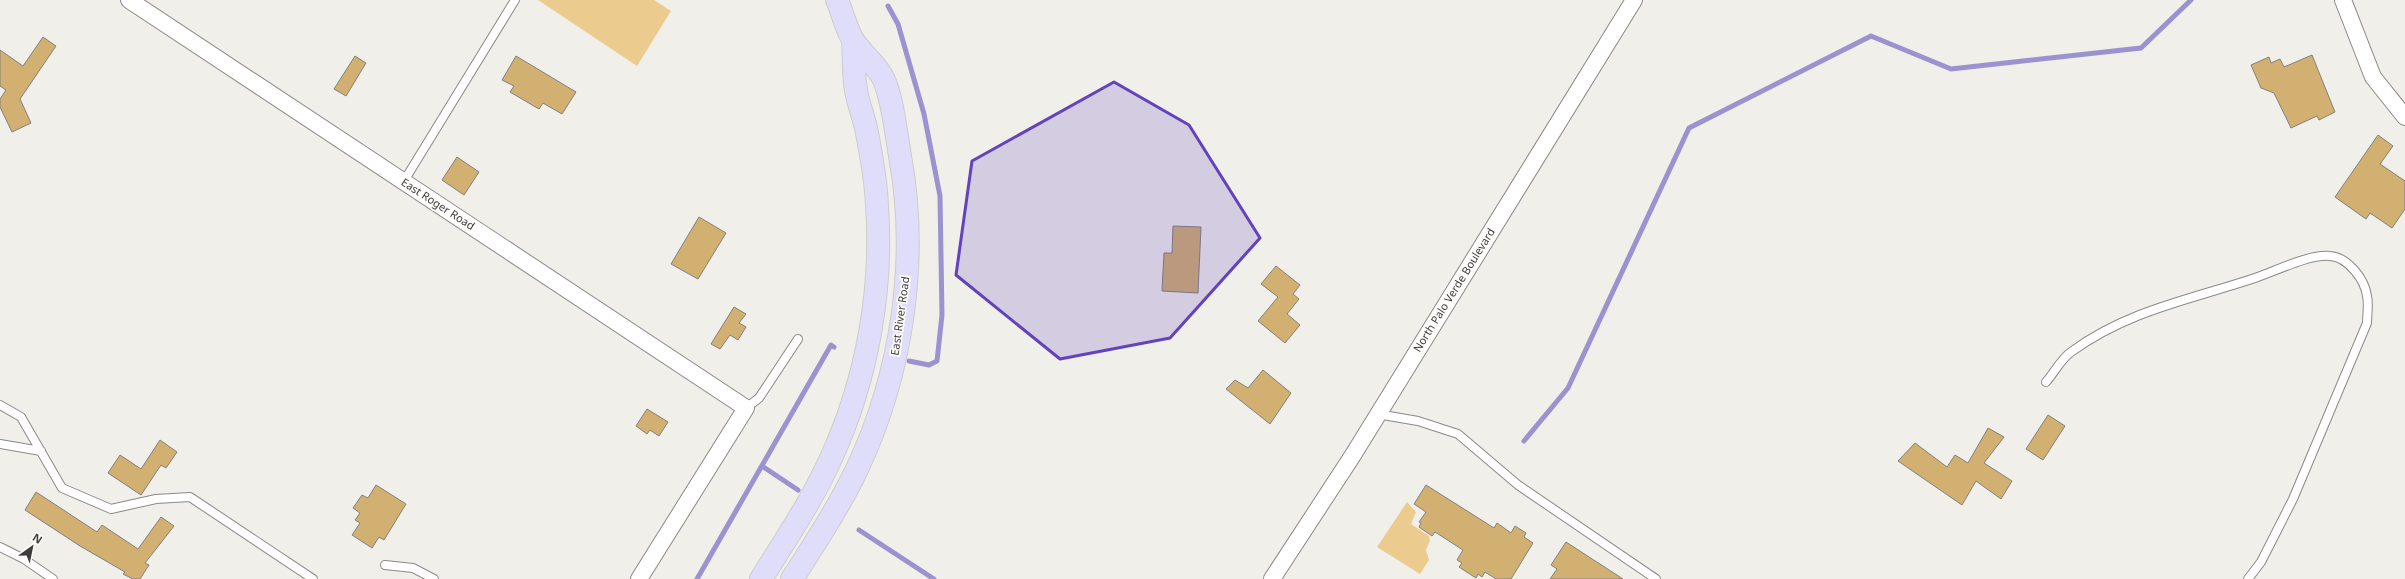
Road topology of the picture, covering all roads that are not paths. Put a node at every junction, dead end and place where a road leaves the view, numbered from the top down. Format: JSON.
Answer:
{"nodes":[{"id":1,"x":130,"y":0,"type":"edge"},
{"id":2,"x":515,"y":0,"type":"edge"},
{"id":3,"x":837,"y":0,"type":"edge"},
{"id":4,"x":1634,"y":0,"type":"edge"},
{"id":5,"x":2343,"y":0,"type":"edge"},
{"id":6,"x":853,"y":42,"type":"junction"},
{"id":7,"x":2405,"y":117,"type":"edge"},
{"id":8,"x":404,"y":181,"type":"junction"},
{"id":9,"x":798,"y":339,"type":"dead end"},
{"id":10,"x":2046,"y":382,"type":"dead end"},
{"id":11,"x":0,"y":405,"type":"edge"},
{"id":12,"x":746,"y":408,"type":"junction"},
{"id":13,"x":1377,"y":414,"type":"junction"},
{"id":14,"x":0,"y":444,"type":"edge"},
{"id":15,"x":40,"y":451,"type":"junction"},
{"id":16,"x":0,"y":547,"type":"edge"},
{"id":17,"x":385,"y":564,"type":"dead end"},
{"id":18,"x":53,"y":579,"type":"edge"},
{"id":19,"x":313,"y":579,"type":"edge"},
{"id":20,"x":434,"y":579,"type":"edge"},
{"id":21,"x":639,"y":579,"type":"edge"},
{"id":22,"x":761,"y":579,"type":"edge"},
{"id":23,"x":792,"y":579,"type":"edge"},
{"id":24,"x":1272,"y":579,"type":"edge"},
{"id":25,"x":1656,"y":579,"type":"edge"},
{"id":26,"x":2248,"y":579,"type":"edge"}],
"edges":[{"from":1,"to":8,"type":"street","name":"East Roger Road"},
{"from":2,"to":8,"type":"lane"},
{"from":3,"to":6,"type":"main road","name":"East River Road"},
{"from":4,"to":13,"type":"street","name":"North Palo Verde Boulevard"},
{"from":5,"to":7,"type":"street"},
{"from":6,"to":22,"type":"main road","name":"East River Road"},
{"from":6,"to":23,"type":"main road","name":"East River Road"},
{"from":8,"to":12,"type":"street","name":"East Roger Road"},
{"from":9,"to":12,"type":"lane"},
{"from":10,"to":26,"type":"lane"},
{"from":11,"to":15,"type":"lane"},
{"from":12,"to":21,"type":"street"},
{"from":13,"to":24,"type":"street","name":"North Palo Verde Boulevard"},
{"from":13,"to":25,"type":"lane"},
{"from":14,"to":15,"type":"lane"},
{"from":15,"to":19,"type":"lane"},
{"from":16,"to":18,"type":"lane"},
{"from":17,"to":20,"type":"lane"}]}
